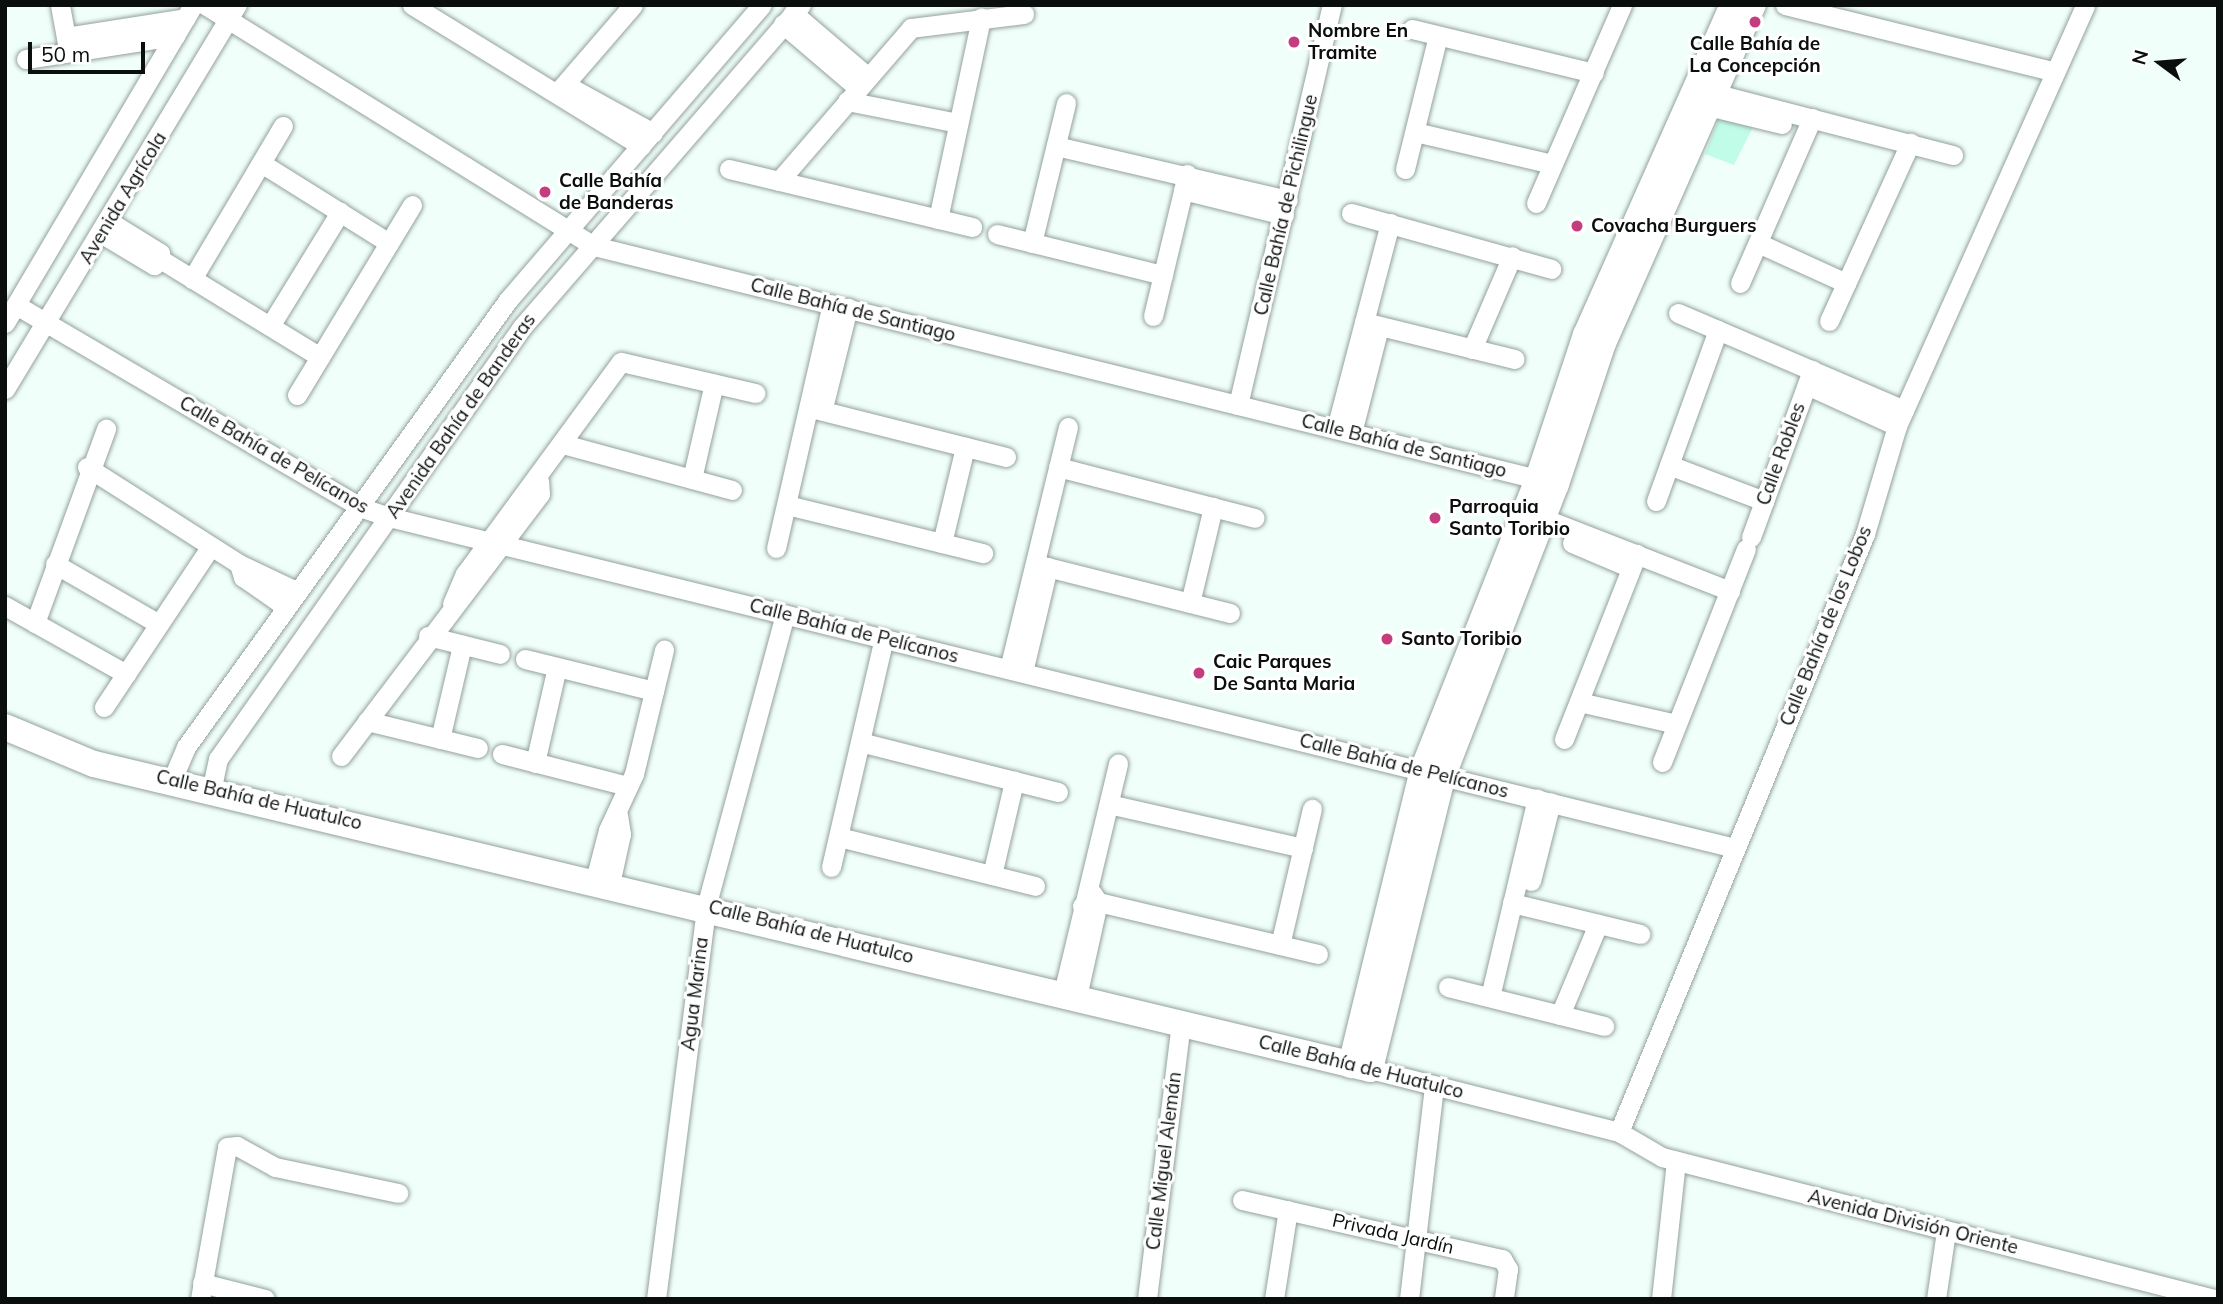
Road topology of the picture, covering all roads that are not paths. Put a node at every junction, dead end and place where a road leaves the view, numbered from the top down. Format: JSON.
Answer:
{"nodes":[{"id":1,"x":205,"y":5,"type":"edge"},
{"id":2,"x":412,"y":5,"type":"edge"},
{"id":3,"x":762,"y":5,"type":"edge"},
{"id":4,"x":1332,"y":5,"type":"edge"},
{"id":5,"x":1609,"y":5,"type":"edge"},
{"id":6,"x":1622,"y":5,"type":"edge"},
{"id":7,"x":1732,"y":5,"type":"edge"},
{"id":8,"x":1753,"y":5,"type":"edge"},
{"id":9,"x":1785,"y":5,"type":"edge"},
{"id":10,"x":2085,"y":5,"type":"edge"},
{"id":11,"x":63,"y":8,"type":"edge"},
{"id":12,"x":622,"y":8,"type":"edge"},
{"id":13,"x":190,"y":12,"type":"edge"},
{"id":14,"x":232,"y":12,"type":"edge"},
{"id":15,"x":792,"y":14,"type":"edge"},
{"id":16,"x":1024,"y":14,"type":"dead end"},
{"id":17,"x":981,"y":18,"type":"junction"},
{"id":18,"x":1412,"y":29,"type":"dead end"},
{"id":19,"x":175,"y":36,"type":"junction"},
{"id":20,"x":1438,"y":36,"type":"junction"},
{"id":21,"x":68,"y":45,"type":"junction"},
{"id":22,"x":26,"y":60,"type":"dead end"},
{"id":23,"x":1588,"y":72,"type":"junction"},
{"id":24,"x":2055,"y":72,"type":"junction"},
{"id":25,"x":561,"y":88,"type":"junction"},
{"id":26,"x":858,"y":89,"type":"junction"},
{"id":27,"x":1711,"y":100,"type":"junction"},
{"id":28,"x":1066,"y":103,"type":"dead end"},
{"id":29,"x":958,"y":123,"type":"junction"},
{"id":30,"x":1810,"y":124,"type":"junction"},
{"id":31,"x":283,"y":126,"type":"dead end"},
{"id":32,"x":1415,"y":132,"type":"junction"},
{"id":33,"x":647,"y":140,"type":"junction"},
{"id":34,"x":1910,"y":144,"type":"junction"},
{"id":35,"x":1056,"y":146,"type":"junction"},
{"id":36,"x":1953,"y":155,"type":"dead end"},
{"id":37,"x":261,"y":163,"type":"junction"},
{"id":38,"x":1552,"y":164,"type":"junction"},
{"id":39,"x":729,"y":169,"type":"dead end"},
{"id":40,"x":1405,"y":169,"type":"dead end"},
{"id":41,"x":779,"y":181,"type":"junction"},
{"id":42,"x":1185,"y":182,"type":"junction"},
{"id":43,"x":1536,"y":203,"type":"dead end"},
{"id":44,"x":412,"y":205,"type":"dead end"},
{"id":45,"x":1286,"y":207,"type":"junction"},
{"id":46,"x":340,"y":212,"type":"junction"},
{"id":47,"x":1351,"y":213,"type":"dead end"},
{"id":48,"x":938,"y":219,"type":"junction"},
{"id":49,"x":1390,"y":223,"type":"junction"},
{"id":50,"x":972,"y":227,"type":"dead end"},
{"id":51,"x":106,"y":228,"type":"junction"},
{"id":52,"x":570,"y":229,"type":"junction"},
{"id":53,"x":997,"y":234,"type":"dead end"},
{"id":54,"x":389,"y":243,"type":"junction"},
{"id":55,"x":1032,"y":243,"type":"junction"},
{"id":56,"x":1758,"y":243,"type":"junction"},
{"id":57,"x":594,"y":246,"type":"junction"},
{"id":58,"x":1512,"y":256,"type":"junction"},
{"id":59,"x":1551,"y":269,"type":"dead end"},
{"id":60,"x":1163,"y":275,"type":"junction"},
{"id":61,"x":192,"y":279,"type":"junction"},
{"id":62,"x":1740,"y":283,"type":"dead end"},
{"id":63,"x":1846,"y":284,"type":"junction"},
{"id":64,"x":16,"y":305,"type":"junction"},
{"id":65,"x":840,"y":306,"type":"junction"},
{"id":66,"x":1678,"y":313,"type":"dead end"},
{"id":67,"x":1153,"y":316,"type":"dead end"},
{"id":68,"x":1829,"y":321,"type":"dead end"},
{"id":69,"x":5,"y":323,"type":"edge"},
{"id":70,"x":48,"y":324,"type":"junction"},
{"id":71,"x":1372,"y":324,"type":"junction"},
{"id":72,"x":270,"y":326,"type":"junction"},
{"id":73,"x":1718,"y":330,"type":"junction"},
{"id":74,"x":1472,"y":349,"type":"junction"},
{"id":75,"x":320,"y":357,"type":"junction"},
{"id":76,"x":1515,"y":359,"type":"dead end"},
{"id":77,"x":1809,"y":377,"type":"junction"},
{"id":78,"x":713,"y":383,"type":"junction"},
{"id":79,"x":5,"y":389,"type":"edge"},
{"id":80,"x":755,"y":393,"type":"dead end"},
{"id":81,"x":297,"y":395,"type":"dead end"},
{"id":82,"x":1238,"y":405,"type":"junction"},
{"id":83,"x":817,"y":410,"type":"junction"},
{"id":84,"x":1900,"y":418,"type":"junction"},
{"id":85,"x":1068,"y":427,"type":"dead end"},
{"id":86,"x":106,"y":429,"type":"dead end"},
{"id":87,"x":1344,"y":431,"type":"junction"},
{"id":88,"x":563,"y":444,"type":"junction"},
{"id":89,"x":965,"y":447,"type":"junction"},
{"id":90,"x":1006,"y":457,"type":"dead end"},
{"id":91,"x":1669,"y":465,"type":"junction"},
{"id":92,"x":88,"y":467,"type":"junction"},
{"id":93,"x":1058,"y":467,"type":"junction"},
{"id":94,"x":692,"y":479,"type":"junction"},
{"id":95,"x":1547,"y":481,"type":"junction"},
{"id":96,"x":733,"y":490,"type":"dead end"},
{"id":97,"x":1656,"y":501,"type":"dead end"},
{"id":98,"x":1764,"y":501,"type":"junction"},
{"id":99,"x":787,"y":505,"type":"junction"},
{"id":100,"x":360,"y":507,"type":"junction"},
{"id":101,"x":1213,"y":507,"type":"junction"},
{"id":102,"x":389,"y":517,"type":"junction"},
{"id":103,"x":1255,"y":518,"type":"dead end"},
{"id":104,"x":1540,"y":524,"type":"junction"},
{"id":105,"x":495,"y":543,"type":"junction"},
{"id":106,"x":942,"y":543,"type":"junction"},
{"id":107,"x":211,"y":546,"type":"junction"},
{"id":108,"x":776,"y":548,"type":"dead end"},
{"id":109,"x":983,"y":553,"type":"dead end"},
{"id":110,"x":1634,"y":561,"type":"junction"},
{"id":111,"x":55,"y":564,"type":"junction"},
{"id":112,"x":1041,"y":565,"type":"junction"},
{"id":113,"x":1730,"y":591,"type":"junction"},
{"id":114,"x":292,"y":600,"type":"junction"},
{"id":115,"x":1190,"y":603,"type":"junction"},
{"id":116,"x":5,"y":606,"type":"edge"},
{"id":117,"x":1230,"y":613,"type":"dead end"},
{"id":118,"x":785,"y":614,"type":"junction"},
{"id":119,"x":35,"y":623,"type":"junction"},
{"id":120,"x":159,"y":624,"type":"junction"},
{"id":121,"x":428,"y":636,"type":"junction"},
{"id":122,"x":890,"y":640,"type":"junction"},
{"id":123,"x":462,"y":645,"type":"junction"},
{"id":124,"x":664,"y":650,"type":"dead end"},
{"id":125,"x":500,"y":654,"type":"dead end"},
{"id":126,"x":525,"y":659,"type":"dead end"},
{"id":127,"x":557,"y":667,"type":"junction"},
{"id":128,"x":1016,"y":671,"type":"junction"},
{"id":129,"x":126,"y":674,"type":"junction"},
{"id":130,"x":654,"y":691,"type":"junction"},
{"id":131,"x":1578,"y":702,"type":"junction"},
{"id":132,"x":104,"y":707,"type":"dead end"},
{"id":133,"x":367,"y":721,"type":"junction"},
{"id":134,"x":1677,"y":724,"type":"junction"},
{"id":135,"x":5,"y":727,"type":"edge"},
{"id":136,"x":440,"y":739,"type":"junction"},
{"id":137,"x":1564,"y":739,"type":"dead end"},
{"id":138,"x":864,"y":743,"type":"junction"},
{"id":139,"x":478,"y":748,"type":"dead end"},
{"id":140,"x":502,"y":754,"type":"dead end"},
{"id":141,"x":341,"y":756,"type":"dead end"},
{"id":142,"x":535,"y":762,"type":"junction"},
{"id":143,"x":1662,"y":762,"type":"dead end"},
{"id":144,"x":1118,"y":764,"type":"dead end"},
{"id":145,"x":1433,"y":773,"type":"junction"},
{"id":146,"x":172,"y":780,"type":"junction"},
{"id":147,"x":1014,"y":781,"type":"junction"},
{"id":148,"x":628,"y":786,"type":"junction"},
{"id":149,"x":212,"y":788,"type":"junction"},
{"id":150,"x":1058,"y":792,"type":"dead end"},
{"id":151,"x":1544,"y":800,"type":"junction"},
{"id":152,"x":1109,"y":804,"type":"junction"},
{"id":153,"x":1312,"y":809,"type":"dead end"},
{"id":154,"x":839,"y":837,"type":"junction"},
{"id":155,"x":1303,"y":848,"type":"junction"},
{"id":156,"x":1735,"y":848,"type":"junction"},
{"id":157,"x":831,"y":867,"type":"dead end"},
{"id":158,"x":992,"y":875,"type":"junction"},
{"id":159,"x":603,"y":882,"type":"junction"},
{"id":160,"x":1035,"y":886,"type":"dead end"},
{"id":161,"x":1090,"y":899,"type":"junction"},
{"id":162,"x":1518,"y":904,"type":"junction"},
{"id":163,"x":706,"y":907,"type":"junction"},
{"id":164,"x":1598,"y":924,"type":"junction"},
{"id":165,"x":1640,"y":934,"type":"dead end"},
{"id":166,"x":1280,"y":945,"type":"junction"},
{"id":167,"x":1318,"y":954,"type":"dead end"},
{"id":168,"x":1448,"y":987,"type":"dead end"},
{"id":169,"x":1070,"y":995,"type":"junction"},
{"id":170,"x":1490,"y":997,"type":"junction"},
{"id":171,"x":1560,"y":1015,"type":"junction"},
{"id":172,"x":1181,"y":1023,"type":"junction"},
{"id":173,"x":1604,"y":1026,"type":"dead end"},
{"id":174,"x":1361,"y":1067,"type":"junction"},
{"id":175,"x":1434,"y":1085,"type":"junction"},
{"id":176,"x":1619,"y":1132,"type":"junction"},
{"id":177,"x":1676,"y":1161,"type":"junction"},
{"id":178,"x":398,"y":1193,"type":"dead end"},
{"id":179,"x":1242,"y":1200,"type":"dead end"},
{"id":180,"x":1288,"y":1210,"type":"junction"},
{"id":181,"x":1946,"y":1231,"type":"junction"},
{"id":182,"x":1416,"y":1239,"type":"junction"},
{"id":183,"x":201,"y":1291,"type":"edge"},
{"id":184,"x":2203,"y":1297,"type":"edge"},
{"id":185,"x":265,"y":1299,"type":"edge"},
{"id":186,"x":656,"y":1299,"type":"edge"},
{"id":187,"x":1147,"y":1299,"type":"edge"},
{"id":188,"x":1274,"y":1299,"type":"edge"},
{"id":189,"x":1409,"y":1299,"type":"edge"},
{"id":190,"x":1504,"y":1299,"type":"edge"},
{"id":191,"x":1661,"y":1299,"type":"edge"},
{"id":192,"x":1936,"y":1299,"type":"edge"}],
"edges":[{"from":1,"to":14,"type":"street","name":"Calle Bahía de Santiago"},
{"from":2,"to":25,"type":"street"},
{"from":3,"to":33,"type":"street","name":"Avenida Bahía de Banderas"},
{"from":4,"to":45,"type":"street","name":"Calle Bahía de Pichilingue"},
{"from":5,"to":23,"type":"street"},
{"from":6,"to":23,"type":"street"},
{"from":7,"to":95,"type":"street"},
{"from":8,"to":27,"type":"street"},
{"from":9,"to":24,"type":"street"},
{"from":10,"to":24,"type":"street","name":"Calle Bahía de los Lobos"},
{"from":11,"to":21,"type":"street"},
{"from":12,"to":25,"type":"street"},
{"from":13,"to":19,"type":"street","name":"Avenida Agrícola"},
{"from":13,"to":21,"type":"street"},
{"from":14,"to":51,"type":"street","name":"Avenida Agrícola"},
{"from":14,"to":52,"type":"street","name":"Calle Bahía de Santiago"},
{"from":15,"to":26,"type":"street"},
{"from":15,"to":57,"type":"street","name":"Avenida Bahía de Banderas"},
{"from":16,"to":17,"type":"street"},
{"from":17,"to":26,"type":"street"},
{"from":17,"to":29,"type":"street"},
{"from":18,"to":20,"type":"street"},
{"from":19,"to":21,"type":"street"},
{"from":19,"to":64,"type":"street","name":"Avenida Agrícola"},
{"from":20,"to":23,"type":"street"},
{"from":20,"to":32,"type":"street"},
{"from":21,"to":22,"type":"street"},
{"from":23,"to":38,"type":"street"},
{"from":24,"to":84,"type":"street","name":"Calle Bahía de los Lobos"},
{"from":25,"to":33,"type":"street"},
{"from":26,"to":29,"type":"street"},
{"from":26,"to":41,"type":"street"},
{"from":27,"to":30,"type":"street"},
{"from":27,"to":95,"type":"street"},
{"from":28,"to":35,"type":"street"},
{"from":29,"to":48,"type":"street"},
{"from":30,"to":34,"type":"street"},
{"from":30,"to":56,"type":"street"},
{"from":31,"to":37,"type":"street"},
{"from":32,"to":38,"type":"street"},
{"from":32,"to":40,"type":"street"},
{"from":33,"to":52,"type":"street","name":"Avenida Bahía de Banderas"},
{"from":34,"to":36,"type":"street"},
{"from":34,"to":63,"type":"street"},
{"from":35,"to":42,"type":"street"},
{"from":35,"to":55,"type":"street"},
{"from":37,"to":46,"type":"street"},
{"from":37,"to":61,"type":"street"},
{"from":38,"to":43,"type":"street"},
{"from":39,"to":41,"type":"street"},
{"from":41,"to":48,"type":"street"},
{"from":42,"to":45,"type":"street"},
{"from":42,"to":60,"type":"street"},
{"from":44,"to":54,"type":"street"},
{"from":45,"to":82,"type":"street","name":"Calle Bahía de Pichilingue"},
{"from":46,"to":54,"type":"street"},
{"from":46,"to":72,"type":"street"},
{"from":47,"to":49,"type":"street"},
{"from":48,"to":50,"type":"street"},
{"from":49,"to":58,"type":"street"},
{"from":49,"to":71,"type":"street"},
{"from":51,"to":61,"type":"street"},
{"from":51,"to":70,"type":"street","name":"Avenida Agrícola"},
{"from":52,"to":57,"type":"street","name":"Calle Bahía de Santiago"},
{"from":52,"to":100,"type":"street","name":"Avenida Bahía de Banderas"},
{"from":53,"to":55,"type":"street"},
{"from":54,"to":75,"type":"street"},
{"from":55,"to":60,"type":"street"},
{"from":56,"to":62,"type":"street"},
{"from":56,"to":63,"type":"street"},
{"from":57,"to":65,"type":"street","name":"Calle Bahía de Santiago"},
{"from":57,"to":102,"type":"street","name":"Avenida Bahía de Banderas"},
{"from":58,"to":59,"type":"street"},
{"from":58,"to":74,"type":"street"},
{"from":60,"to":67,"type":"street"},
{"from":61,"to":72,"type":"street"},
{"from":63,"to":68,"type":"street"},
{"from":64,"to":69,"type":"street","name":"Avenida Agrícola"},
{"from":64,"to":70,"type":"street","name":"Calle Bahía de Pelícanos"},
{"from":65,"to":82,"type":"street","name":"Calle Bahía de Santiago"},
{"from":65,"to":83,"type":"street"},
{"from":66,"to":73,"type":"street"},
{"from":70,"to":79,"type":"street","name":"Avenida Agrícola"},
{"from":70,"to":100,"type":"street","name":"Calle Bahía de Pelícanos"},
{"from":71,"to":74,"type":"street"},
{"from":71,"to":87,"type":"street"},
{"from":72,"to":75,"type":"street"},
{"from":73,"to":77,"type":"street"},
{"from":73,"to":91,"type":"street"},
{"from":74,"to":76,"type":"street"},
{"from":75,"to":81,"type":"street"},
{"from":77,"to":84,"type":"street"},
{"from":77,"to":98,"type":"street","name":"Calle Robles"},
{"from":78,"to":80,"type":"street"},
{"from":78,"to":88,"type":"street"},
{"from":78,"to":94,"type":"street"},
{"from":82,"to":87,"type":"street","name":"Calle Bahía de Santiago"},
{"from":83,"to":89,"type":"street"},
{"from":83,"to":99,"type":"street"},
{"from":84,"to":156,"type":"street","name":"Calle Bahía de los Lobos"},
{"from":85,"to":93,"type":"street"},
{"from":86,"to":92,"type":"street"},
{"from":87,"to":95,"type":"street","name":"Calle Bahía de Santiago"},
{"from":88,"to":94,"type":"street"},
{"from":88,"to":105,"type":"street"},
{"from":89,"to":90,"type":"street"},
{"from":89,"to":106,"type":"street"},
{"from":91,"to":97,"type":"street"},
{"from":91,"to":98,"type":"street"},
{"from":92,"to":107,"type":"street"},
{"from":92,"to":111,"type":"street"},
{"from":93,"to":101,"type":"street"},
{"from":93,"to":112,"type":"street"},
{"from":94,"to":96,"type":"street"},
{"from":95,"to":104,"type":"street"},
{"from":95,"to":145,"type":"street"},
{"from":98,"to":113,"type":"street","name":"Calle Robles"},
{"from":99,"to":106,"type":"street"},
{"from":99,"to":108,"type":"street"},
{"from":100,"to":102,"type":"street","name":"Calle Bahía de Pelícanos"},
{"from":100,"to":114,"type":"street","name":"Avenida Bahía de Banderas"},
{"from":101,"to":103,"type":"street"},
{"from":101,"to":115,"type":"street"},
{"from":102,"to":105,"type":"street","name":"Calle Bahía de Pelícanos"},
{"from":102,"to":149,"type":"street","name":"Avenida Bahía de Banderas"},
{"from":104,"to":110,"type":"street"},
{"from":104,"to":145,"type":"street"},
{"from":105,"to":118,"type":"street","name":"Calle Bahía de Pelícanos"},
{"from":105,"to":121,"type":"street"},
{"from":106,"to":109,"type":"street"},
{"from":107,"to":114,"type":"street"},
{"from":107,"to":120,"type":"street"},
{"from":110,"to":113,"type":"street"},
{"from":110,"to":131,"type":"street"},
{"from":111,"to":119,"type":"street"},
{"from":111,"to":120,"type":"street"},
{"from":112,"to":115,"type":"street"},
{"from":112,"to":128,"type":"street"},
{"from":113,"to":134,"type":"street","name":"Calle Robles"},
{"from":114,"to":146,"type":"street","name":"Avenida Bahía de Banderas"},
{"from":115,"to":117,"type":"street"},
{"from":116,"to":119,"type":"street"},
{"from":118,"to":122,"type":"street","name":"Calle Bahía de Pelícanos"},
{"from":118,"to":163,"type":"street","name":"Agua Marina"},
{"from":119,"to":129,"type":"street"},
{"from":120,"to":129,"type":"street"},
{"from":121,"to":123,"type":"street"},
{"from":121,"to":133,"type":"street"},
{"from":122,"to":128,"type":"street","name":"Calle Bahía de Pelícanos"},
{"from":122,"to":138,"type":"street"},
{"from":123,"to":125,"type":"street"},
{"from":123,"to":136,"type":"street"},
{"from":124,"to":130,"type":"street"},
{"from":126,"to":127,"type":"street"},
{"from":127,"to":130,"type":"street"},
{"from":127,"to":142,"type":"street"},
{"from":128,"to":145,"type":"street","name":"Calle Bahía de Pelícanos"},
{"from":129,"to":132,"type":"street"},
{"from":130,"to":148,"type":"street"},
{"from":131,"to":134,"type":"street"},
{"from":131,"to":137,"type":"street"},
{"from":133,"to":136,"type":"street"},
{"from":133,"to":141,"type":"street"},
{"from":134,"to":143,"type":"street","name":"Calle Robles"},
{"from":135,"to":146,"type":"street","name":"Calle Bahía de Huatulco"},
{"from":136,"to":139,"type":"street"},
{"from":138,"to":147,"type":"street"},
{"from":138,"to":154,"type":"street"},
{"from":140,"to":142,"type":"street"},
{"from":142,"to":148,"type":"street"},
{"from":144,"to":152,"type":"street"},
{"from":145,"to":151,"type":"street","name":"Calle Bahía de Pelícanos"},
{"from":145,"to":174,"type":"street"},
{"from":146,"to":149,"type":"street","name":"Calle Bahía de Huatulco"},
{"from":147,"to":150,"type":"street"},
{"from":147,"to":158,"type":"street"},
{"from":148,"to":159,"type":"street"},
{"from":149,"to":159,"type":"street","name":"Calle Bahía de Huatulco"},
{"from":151,"to":156,"type":"street","name":"Calle Bahía de Pelícanos"},
{"from":151,"to":162,"type":"street"},
{"from":152,"to":155,"type":"street"},
{"from":152,"to":161,"type":"street"},
{"from":153,"to":155,"type":"street"},
{"from":154,"to":157,"type":"street"},
{"from":154,"to":158,"type":"street"},
{"from":155,"to":166,"type":"street"},
{"from":156,"to":176,"type":"street","name":"Calle Bahía de los Lobos"},
{"from":158,"to":160,"type":"street"},
{"from":159,"to":163,"type":"street","name":"Calle Bahía de Huatulco"},
{"from":161,"to":166,"type":"street"},
{"from":161,"to":169,"type":"street"},
{"from":162,"to":164,"type":"street"},
{"from":162,"to":170,"type":"street"},
{"from":163,"to":169,"type":"street","name":"Calle Bahía de Huatulco"},
{"from":163,"to":186,"type":"street","name":"Agua Marina"},
{"from":164,"to":165,"type":"street"},
{"from":164,"to":171,"type":"street"},
{"from":166,"to":167,"type":"street"},
{"from":168,"to":170,"type":"street"},
{"from":169,"to":172,"type":"street","name":"Calle Bahía de Huatulco"},
{"from":170,"to":171,"type":"street"},
{"from":171,"to":173,"type":"street"},
{"from":172,"to":174,"type":"street","name":"Calle Bahía de Huatulco"},
{"from":172,"to":187,"type":"street","name":"Calle Miguel Alemán"},
{"from":174,"to":175,"type":"street","name":"Calle Bahía de Huatulco"},
{"from":175,"to":176,"type":"street","name":"Calle Bahía de Huatulco"},
{"from":175,"to":182,"type":"street"},
{"from":176,"to":177,"type":"street","name":"Avenida División Oriente"},
{"from":177,"to":181,"type":"street","name":"Avenida División Oriente"},
{"from":177,"to":191,"type":"street"},
{"from":178,"to":183,"type":"street"},
{"from":179,"to":180,"type":"street","name":"Privada Jardín"},
{"from":180,"to":182,"type":"street","name":"Privada Jardín"},
{"from":180,"to":188,"type":"street"},
{"from":181,"to":184,"type":"street","name":"Avenida División Oriente"},
{"from":181,"to":192,"type":"street"},
{"from":182,"to":189,"type":"street"},
{"from":182,"to":190,"type":"street","name":"Privada Jardín"},
{"from":183,"to":185,"type":"street"}]}
